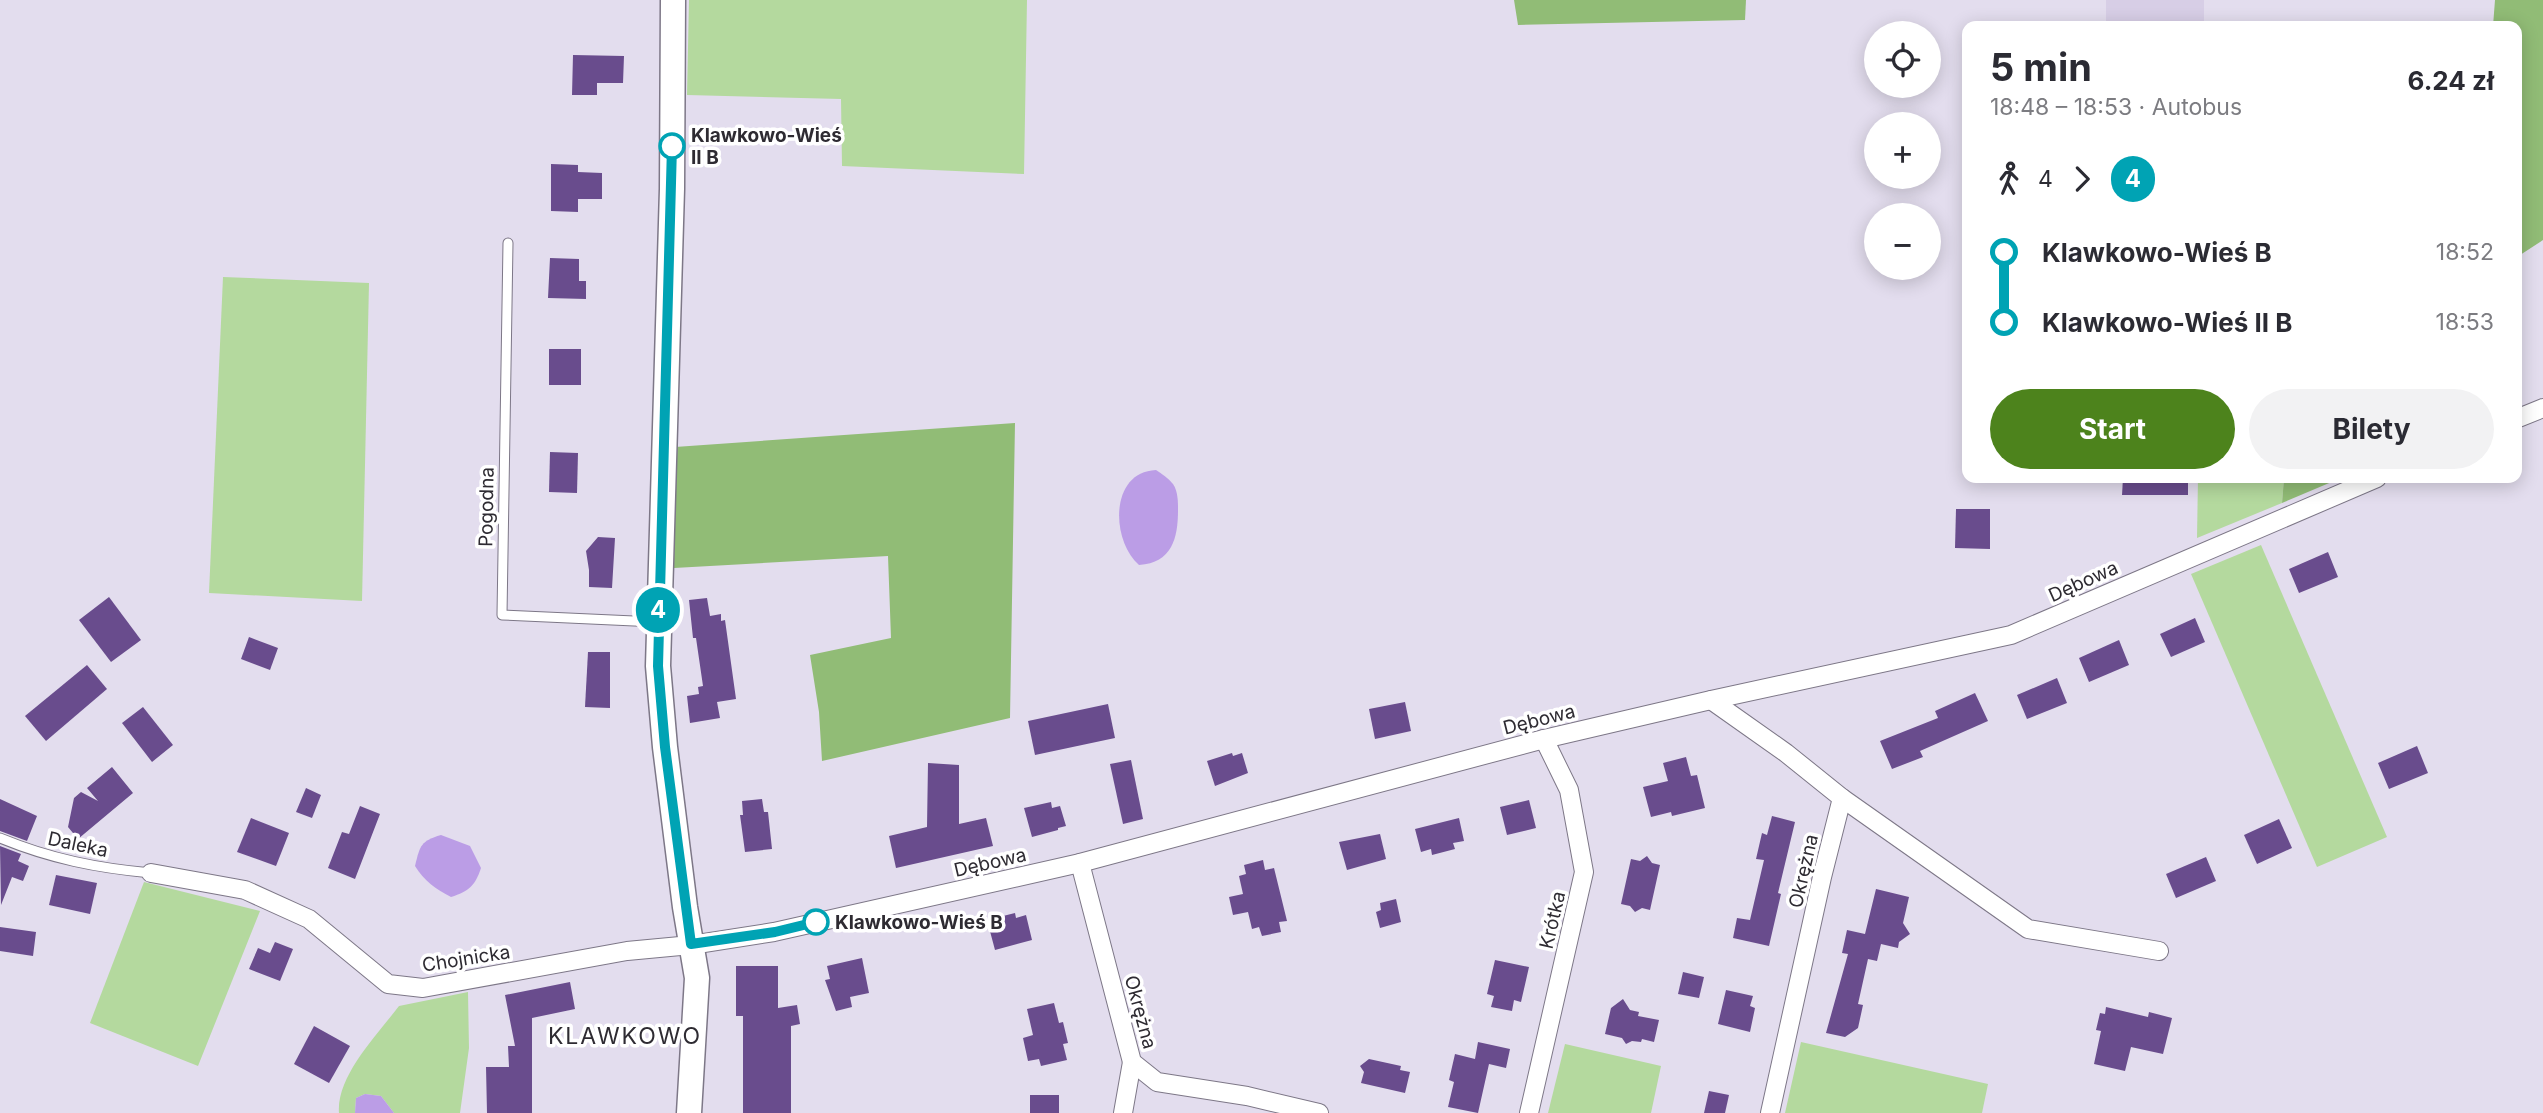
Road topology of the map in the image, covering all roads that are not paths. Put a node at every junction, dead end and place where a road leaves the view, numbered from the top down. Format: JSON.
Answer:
{"nodes":[{"id":1,"x":673,"y":0,"type":"edge"},
{"id":2,"x":508,"y":243,"type":"dead end"},
{"id":3,"x":2543,"y":408,"type":"edge"},
{"id":4,"x":2522,"y":417,"type":"edge"},
{"id":5,"x":2365,"y":483,"type":"edge"},
{"id":6,"x":658,"y":622,"type":"junction"},
{"id":7,"x":1712,"y":699,"type":"junction"},
{"id":8,"x":1544,"y":739,"type":"junction"},
{"id":9,"x":1842,"y":798,"type":"junction"},
{"id":10,"x":0,"y":838,"type":"edge"},
{"id":11,"x":1080,"y":863,"type":"junction"},
{"id":12,"x":151,"y":873,"type":"joint"},
{"id":13,"x":691,"y":944,"type":"junction"},
{"id":14,"x":2159,"y":951,"type":"dead end"},
{"id":15,"x":1132,"y":1062,"type":"junction"},
{"id":16,"x":689,"y":1113,"type":"edge"},
{"id":17,"x":1123,"y":1113,"type":"edge"},
{"id":18,"x":1319,"y":1113,"type":"edge"},
{"id":19,"x":1530,"y":1113,"type":"edge"},
{"id":20,"x":1770,"y":1113,"type":"edge"}],
"edges":[{"from":1,"to":6,"type":"street"},
{"from":2,"to":6,"type":"lane","name":"Pogodna"},
{"from":3,"to":4,"type":"street"},
{"from":5,"to":7,"type":"street","name":"Dębowa"},
{"from":6,"to":13,"type":"street"},
{"from":7,"to":8,"type":"street","name":"Dębowa"},
{"from":7,"to":9,"type":"street"},
{"from":8,"to":11,"type":"street","name":"Dębowa"},
{"from":8,"to":19,"type":"street","name":"Krótka"},
{"from":9,"to":14,"type":"street"},
{"from":9,"to":20,"type":"street","name":"Okrężna"},
{"from":10,"to":12,"type":"lane","name":"Daleka"},
{"from":11,"to":13,"type":"street","name":"Dębowa"},
{"from":11,"to":15,"type":"street","name":"Okrężna"},
{"from":12,"to":13,"type":"street","name":"Chojnicka"},
{"from":13,"to":16,"type":"street"},
{"from":15,"to":17,"type":"street"},
{"from":15,"to":18,"type":"street","name":"Okrężna"}]}
